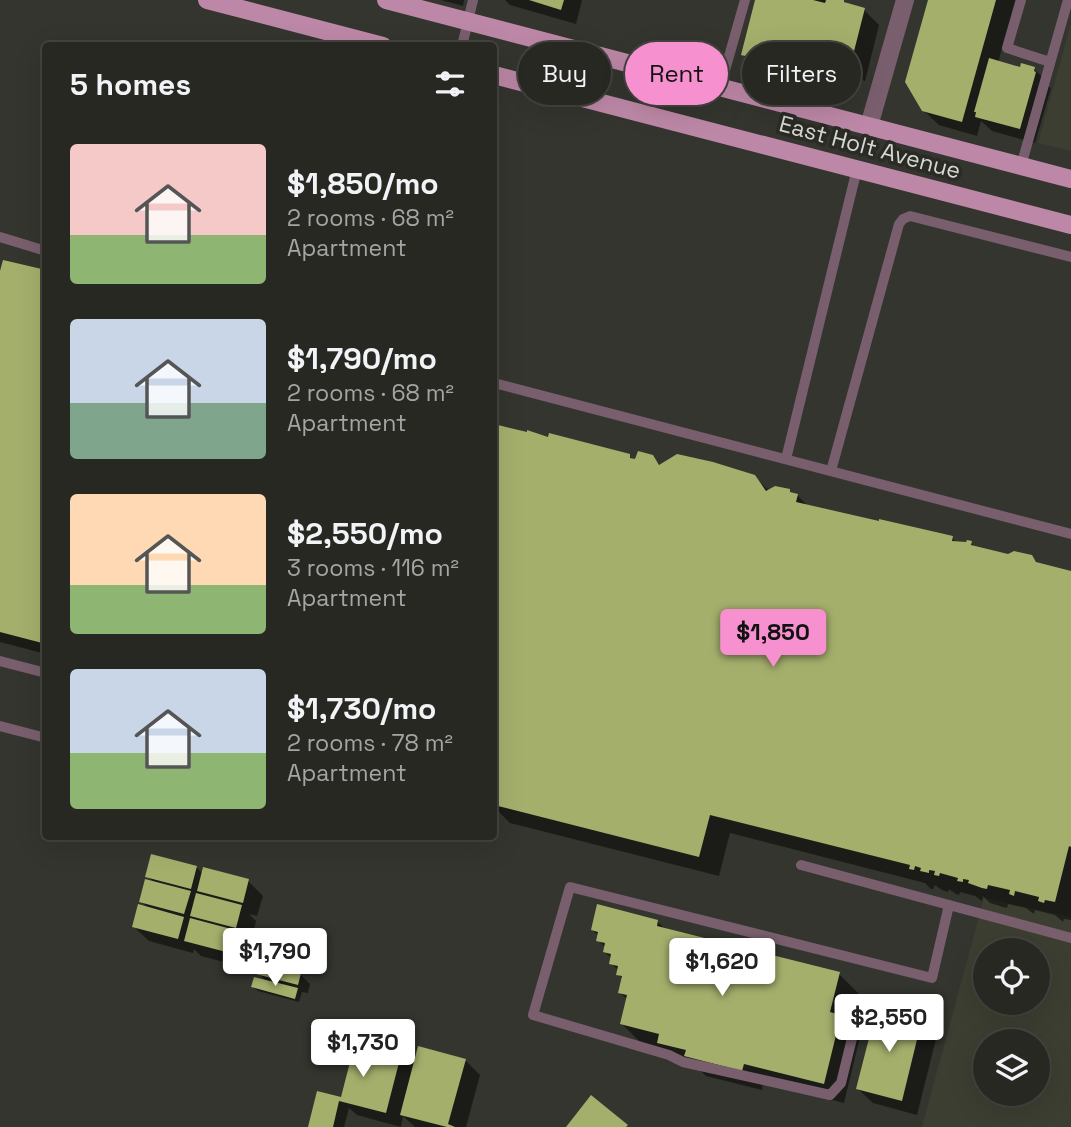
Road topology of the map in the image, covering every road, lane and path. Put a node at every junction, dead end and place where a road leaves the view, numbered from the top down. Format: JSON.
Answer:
{"nodes":[{"id":1,"x":207,"y":0,"type":"edge"},
{"id":2,"x":386,"y":0,"type":"edge"},
{"id":3,"x":473,"y":0,"type":"edge"},
{"id":4,"x":745,"y":0,"type":"edge"},
{"id":5,"x":905,"y":0,"type":"edge"},
{"id":6,"x":1021,"y":0,"type":"edge"},
{"id":7,"x":1068,"y":0,"type":"edge"},
{"id":8,"x":468,"y":21,"type":"junction"},
{"id":9,"x":368,"y":42,"type":"edge"},
{"id":10,"x":462,"y":42,"type":"edge"},
{"id":11,"x":728,"y":60,"type":"edge"},
{"id":12,"x":1051,"y":62,"type":"junction"},
{"id":13,"x":625,"y":63,"type":"edge"},
{"id":14,"x":497,"y":76,"type":"edge"},
{"id":15,"x":728,"y":90,"type":"edge"},
{"id":16,"x":869,"y":126,"type":"junction"},
{"id":17,"x":1021,"y":166,"type":"junction"},
{"id":18,"x":857,"y":169,"type":"junction"},
{"id":19,"x":1071,"y":178,"type":"edge"},
{"id":20,"x":1071,"y":225,"type":"edge"},
{"id":21,"x":0,"y":237,"type":"edge"},
{"id":22,"x":42,"y":250,"type":"edge"},
{"id":23,"x":1071,"y":257,"type":"edge"},
{"id":24,"x":497,"y":384,"type":"edge"},
{"id":25,"x":786,"y":459,"type":"junction"},
{"id":26,"x":831,"y":471,"type":"junction"},
{"id":27,"x":1071,"y":534,"type":"edge"},
{"id":28,"x":0,"y":661,"type":"edge"},
{"id":29,"x":42,"y":672,"type":"edge"},
{"id":30,"x":0,"y":726,"type":"edge"},
{"id":31,"x":42,"y":737,"type":"edge"},
{"id":32,"x":801,"y":865,"type":"dead end"},
{"id":33,"x":949,"y":905,"type":"junction"},
{"id":34,"x":1071,"y":938,"type":"edge"},
{"id":35,"x":858,"y":1014,"type":"dead end"}],
"edges":[{"from":1,"to":9,"type":"main road"},
{"from":2,"to":8,"type":"main road","name":"East Holt Avenue"},
{"from":3,"to":8,"type":"lane"},
{"from":4,"to":11,"type":"lane"},
{"from":5,"to":16,"type":"street"},
{"from":6,"to":12,"type":"lane"},
{"from":7,"to":12,"type":"lane"},
{"from":8,"to":10,"type":"lane"},
{"from":8,"to":13,"type":"main road","name":"East Holt Avenue"},
{"from":12,"to":17,"type":"lane"},
{"from":14,"to":18,"type":"main road","name":"East Holt Avenue"},
{"from":15,"to":16,"type":"main road","name":"East Holt Avenue"},
{"from":16,"to":17,"type":"main road","name":"East Holt Avenue"},
{"from":17,"to":19,"type":"main road","name":"East Holt Avenue"},
{"from":18,"to":20,"type":"main road","name":"East Holt Avenue"},
{"from":18,"to":25,"type":"lane"},
{"from":21,"to":22,"type":"lane"},
{"from":23,"to":26,"type":"lane"},
{"from":24,"to":25,"type":"lane"},
{"from":25,"to":26,"type":"lane"},
{"from":26,"to":27,"type":"lane"},
{"from":28,"to":29,"type":"lane"},
{"from":30,"to":31,"type":"lane"},
{"from":32,"to":33,"type":"lane"},
{"from":33,"to":34,"type":"lane"},
{"from":33,"to":35,"type":"lane"}]}
